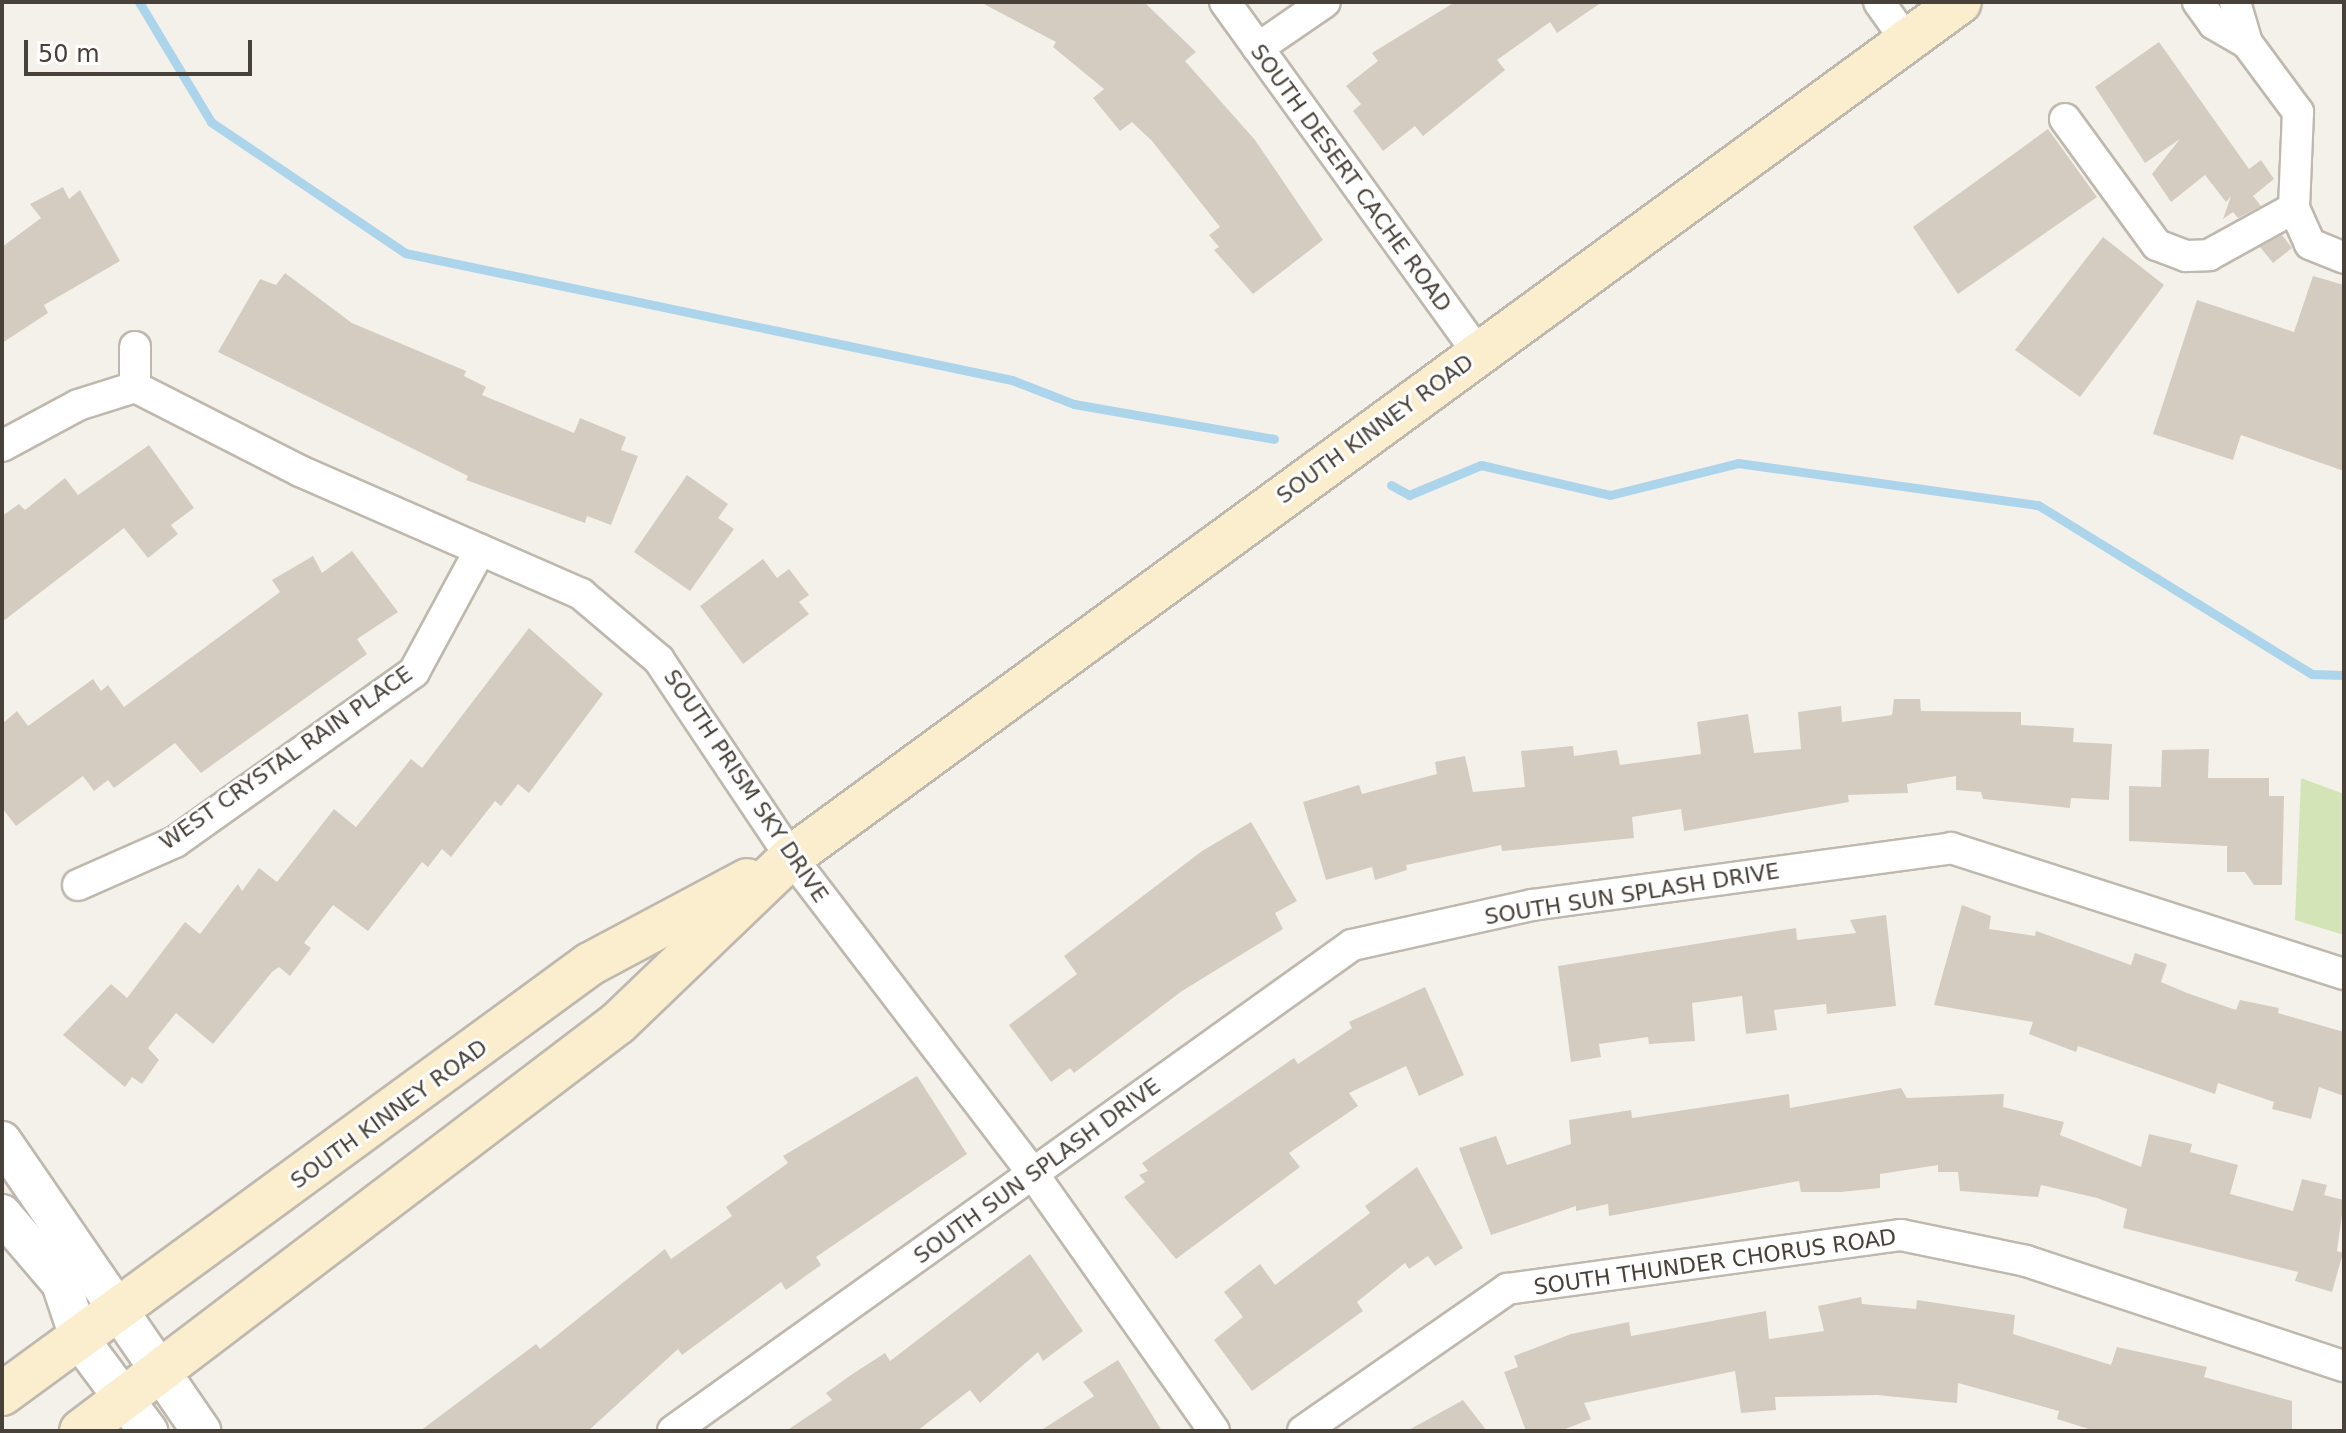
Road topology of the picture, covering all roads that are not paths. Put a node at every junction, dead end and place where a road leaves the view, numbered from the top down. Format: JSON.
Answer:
{"nodes":[{"id":1,"x":1225,"y":2,"type":"edge"},
{"id":2,"x":1325,"y":2,"type":"edge"},
{"id":3,"x":1879,"y":2,"type":"edge"},
{"id":4,"x":1960,"y":2,"type":"edge"},
{"id":5,"x":2198,"y":2,"type":"edge"},
{"id":6,"x":2235,"y":2,"type":"edge"},
{"id":7,"x":1906,"y":40,"type":"junction"},
{"id":8,"x":2247,"y":43,"type":"junction"},
{"id":9,"x":1258,"y":48,"type":"junction"},
{"id":10,"x":2065,"y":119,"type":"dead end"},
{"id":11,"x":2294,"y":208,"type":"junction"},
{"id":12,"x":2344,"y":258,"type":"edge"},
{"id":13,"x":135,"y":347,"type":"dead end"},
{"id":14,"x":1478,"y":353,"type":"junction"},
{"id":15,"x":135,"y":387,"type":"junction"},
{"id":16,"x":2,"y":446,"type":"edge"},
{"id":17,"x":480,"y":550,"type":"junction"},
{"id":18,"x":791,"y":857,"type":"junction"},
{"id":19,"x":78,"y":885,"type":"dead end"},
{"id":20,"x":2344,"y":974,"type":"edge"},
{"id":21,"x":2,"y":1141,"type":"edge"},
{"id":22,"x":1033,"y":1174,"type":"junction"},
{"id":23,"x":2,"y":1214,"type":"edge"},
{"id":24,"x":119,"y":1309,"type":"junction"},
{"id":25,"x":80,"y":1340,"type":"junction"},
{"id":26,"x":2344,"y":1366,"type":"edge"},
{"id":27,"x":161,"y":1372,"type":"junction"},
{"id":28,"x":2,"y":1394,"type":"edge"},
{"id":29,"x":136,"y":1415,"type":"edge"},
{"id":30,"x":81,"y":1431,"type":"edge"},
{"id":31,"x":201,"y":1431,"type":"edge"},
{"id":32,"x":673,"y":1431,"type":"edge"},
{"id":33,"x":1214,"y":1431,"type":"edge"},
{"id":34,"x":1303,"y":1431,"type":"edge"}],
"edges":[{"from":1,"to":9,"type":"street","name":"SOUTH DESERT CACHE ROAD"},
{"from":2,"to":9,"type":"street"},
{"from":3,"to":7,"type":"street"},
{"from":4,"to":7,"type":"main road","name":"SOUTH KINNEY ROAD"},
{"from":5,"to":8,"type":"street"},
{"from":6,"to":8,"type":"street"},
{"from":7,"to":14,"type":"main road","name":"SOUTH KINNEY ROAD"},
{"from":8,"to":11,"type":"street"},
{"from":9,"to":14,"type":"street","name":"SOUTH DESERT CACHE ROAD"},
{"from":10,"to":11,"type":"street"},
{"from":11,"to":12,"type":"street"},
{"from":13,"to":15,"type":"street"},
{"from":14,"to":18,"type":"main road","name":"SOUTH KINNEY ROAD"},
{"from":15,"to":16,"type":"street"},
{"from":15,"to":17,"type":"street","name":"SOUTH PRISM SKY DRIVE"},
{"from":17,"to":18,"type":"street","name":"SOUTH PRISM SKY DRIVE"},
{"from":17,"to":19,"type":"street","name":"WEST CRYSTAL RAIN PLACE"},
{"from":18,"to":22,"type":"street","name":"SOUTH PRISM SKY DRIVE"},
{"from":18,"to":24,"type":"main road","name":"SOUTH KINNEY ROAD"},
{"from":18,"to":27,"type":"main road","name":"SOUTH KINNEY ROAD"},
{"from":20,"to":22,"type":"street","name":"SOUTH SUN SPLASH DRIVE"},
{"from":21,"to":24,"type":"street"},
{"from":22,"to":32,"type":"street","name":"SOUTH SUN SPLASH DRIVE"},
{"from":22,"to":33,"type":"street","name":"SOUTH PRISM SKY DRIVE"},
{"from":23,"to":25,"type":"street"},
{"from":24,"to":25,"type":"main road","name":"SOUTH KINNEY ROAD"},
{"from":24,"to":27,"type":"street"},
{"from":25,"to":28,"type":"main road","name":"SOUTH KINNEY ROAD"},
{"from":25,"to":29,"type":"street"},
{"from":26,"to":34,"type":"street","name":"SOUTH THUNDER CHORUS ROAD"},
{"from":27,"to":29,"type":"main road","name":"SOUTH KINNEY ROAD"},
{"from":27,"to":31,"type":"street"},
{"from":29,"to":30,"type":"main road","name":"SOUTH KINNEY ROAD"}]}
